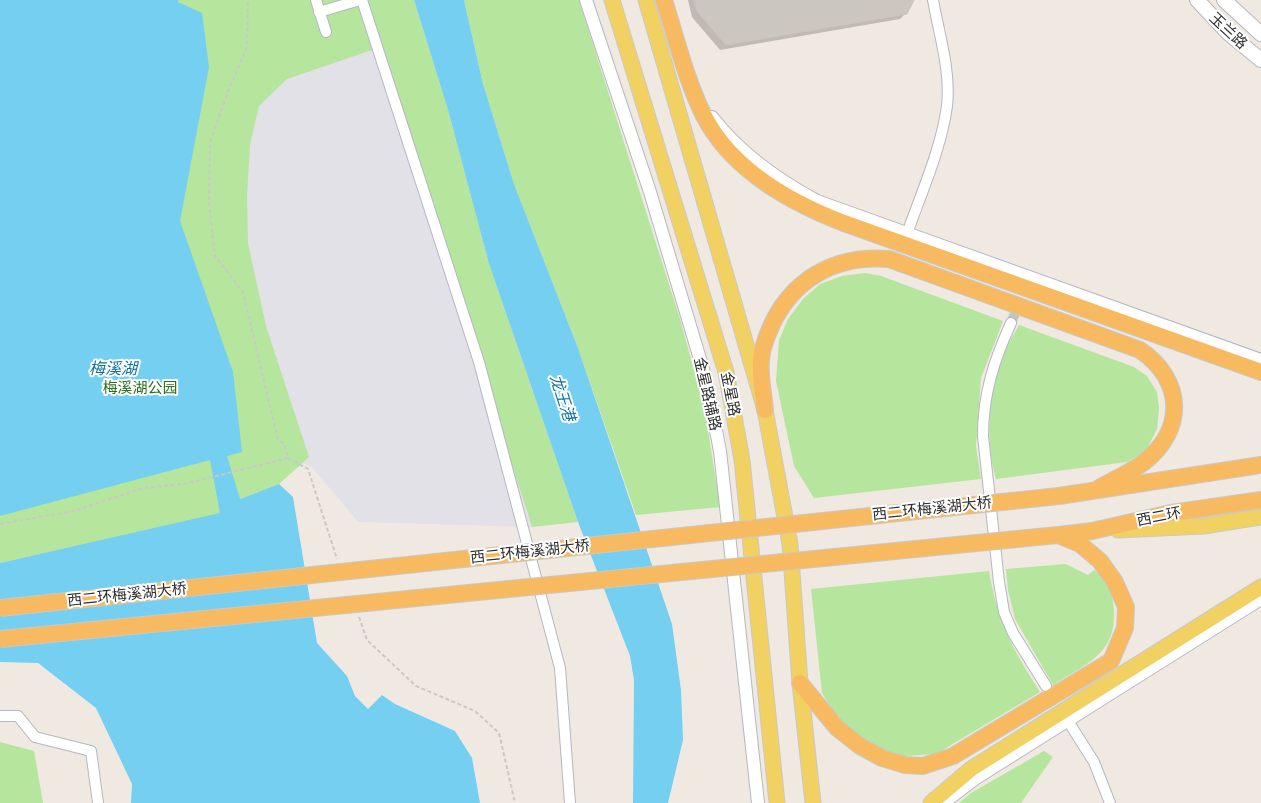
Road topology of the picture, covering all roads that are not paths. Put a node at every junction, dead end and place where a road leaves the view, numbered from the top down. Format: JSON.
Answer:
{"nodes":[{"id":1,"x":316,"y":0,"type":"edge"},
{"id":2,"x":361,"y":0,"type":"edge"},
{"id":3,"x":586,"y":0,"type":"edge"},
{"id":4,"x":646,"y":0,"type":"edge"},
{"id":5,"x":664,"y":0,"type":"edge"},
{"id":6,"x":933,"y":0,"type":"edge"},
{"id":7,"x":1197,"y":0,"type":"edge"},
{"id":8,"x":1224,"y":0,"type":"edge"},
{"id":9,"x":611,"y":2,"type":"edge"},
{"id":10,"x":319,"y":12,"type":"junction"},
{"id":11,"x":326,"y":32,"type":"dead end"},
{"id":12,"x":1261,"y":34,"type":"edge"},
{"id":13,"x":1261,"y":60,"type":"edge"},
{"id":14,"x":694,"y":90,"type":"junction"},
{"id":15,"x":907,"y":234,"type":"junction"},
{"id":16,"x":1011,"y":323,"type":"tunnel mouth"},
{"id":17,"x":1261,"y":360,"type":"edge"},
{"id":18,"x":1261,"y":372,"type":"edge"},
{"id":19,"x":765,"y":410,"type":"junction"},
{"id":20,"x":1261,"y":465,"type":"edge"},
{"id":21,"x":1099,"y":488,"type":"junction"},
{"id":22,"x":1261,"y":500,"type":"edge"},
{"id":23,"x":1261,"y":517,"type":"edge"},
{"id":24,"x":1092,"y":531,"type":"junction"},
{"id":25,"x":1058,"y":535,"type":"junction"},
{"id":26,"x":1261,"y":587,"type":"edge"},
{"id":27,"x":1261,"y":600,"type":"edge"},
{"id":28,"x":0,"y":608,"type":"edge"},
{"id":29,"x":0,"y":639,"type":"edge"},
{"id":30,"x":800,"y":683,"type":"junction"},
{"id":31,"x":1046,"y":686,"type":"dead end"},
{"id":32,"x":0,"y":716,"type":"edge"},
{"id":33,"x":1067,"y":719,"type":"junction"},
{"id":34,"x":98,"y":803,"type":"edge"},
{"id":35,"x":570,"y":803,"type":"edge"},
{"id":36,"x":758,"y":803,"type":"edge"},
{"id":37,"x":777,"y":803,"type":"edge"},
{"id":38,"x":812,"y":803,"type":"edge"},
{"id":39,"x":931,"y":803,"type":"edge"},
{"id":40,"x":945,"y":803,"type":"edge"},
{"id":41,"x":1110,"y":803,"type":"edge"}],
"edges":[{"from":1,"to":10,"type":"street"},
{"from":2,"to":10,"type":"street"},
{"from":2,"to":35,"type":"street"},
{"from":3,"to":36,"type":"street","name":"金星路辅路"},
{"from":4,"to":19,"type":"main road","name":"金星路"},
{"from":5,"to":14,"type":"highway"},
{"from":6,"to":15,"type":"street"},
{"from":7,"to":13,"type":"main road","name":"玉兰路"},
{"from":8,"to":12,"type":"main road","name":"玉兰路"},
{"from":9,"to":37,"type":"main road","name":"金星路"},
{"from":10,"to":11,"type":"street"},
{"from":14,"to":15,"type":"street"},
{"from":14,"to":18,"type":"highway"},
{"from":15,"to":17,"type":"street"},
{"from":16,"to":31,"type":"street"},
{"from":19,"to":21,"type":"highway"},
{"from":19,"to":30,"type":"main road","name":"金星路"},
{"from":20,"to":21,"type":"highway"},
{"from":21,"to":28,"type":"highway","name":"西二环梅溪湖大桥","bridge":true},
{"from":22,"to":24,"type":"highway","name":"西二环"},
{"from":23,"to":24,"type":"main road"},
{"from":24,"to":25,"type":"highway","name":"西二环"},
{"from":25,"to":29,"type":"highway","name":"西二环梅溪湖大桥","bridge":true},
{"from":25,"to":30,"type":"highway"},
{"from":26,"to":39,"type":"main road"},
{"from":27,"to":33,"type":"street"},
{"from":30,"to":38,"type":"main road","name":"金星路"},
{"from":32,"to":34,"type":"street"},
{"from":33,"to":40,"type":"street"},
{"from":33,"to":41,"type":"street"}]}
